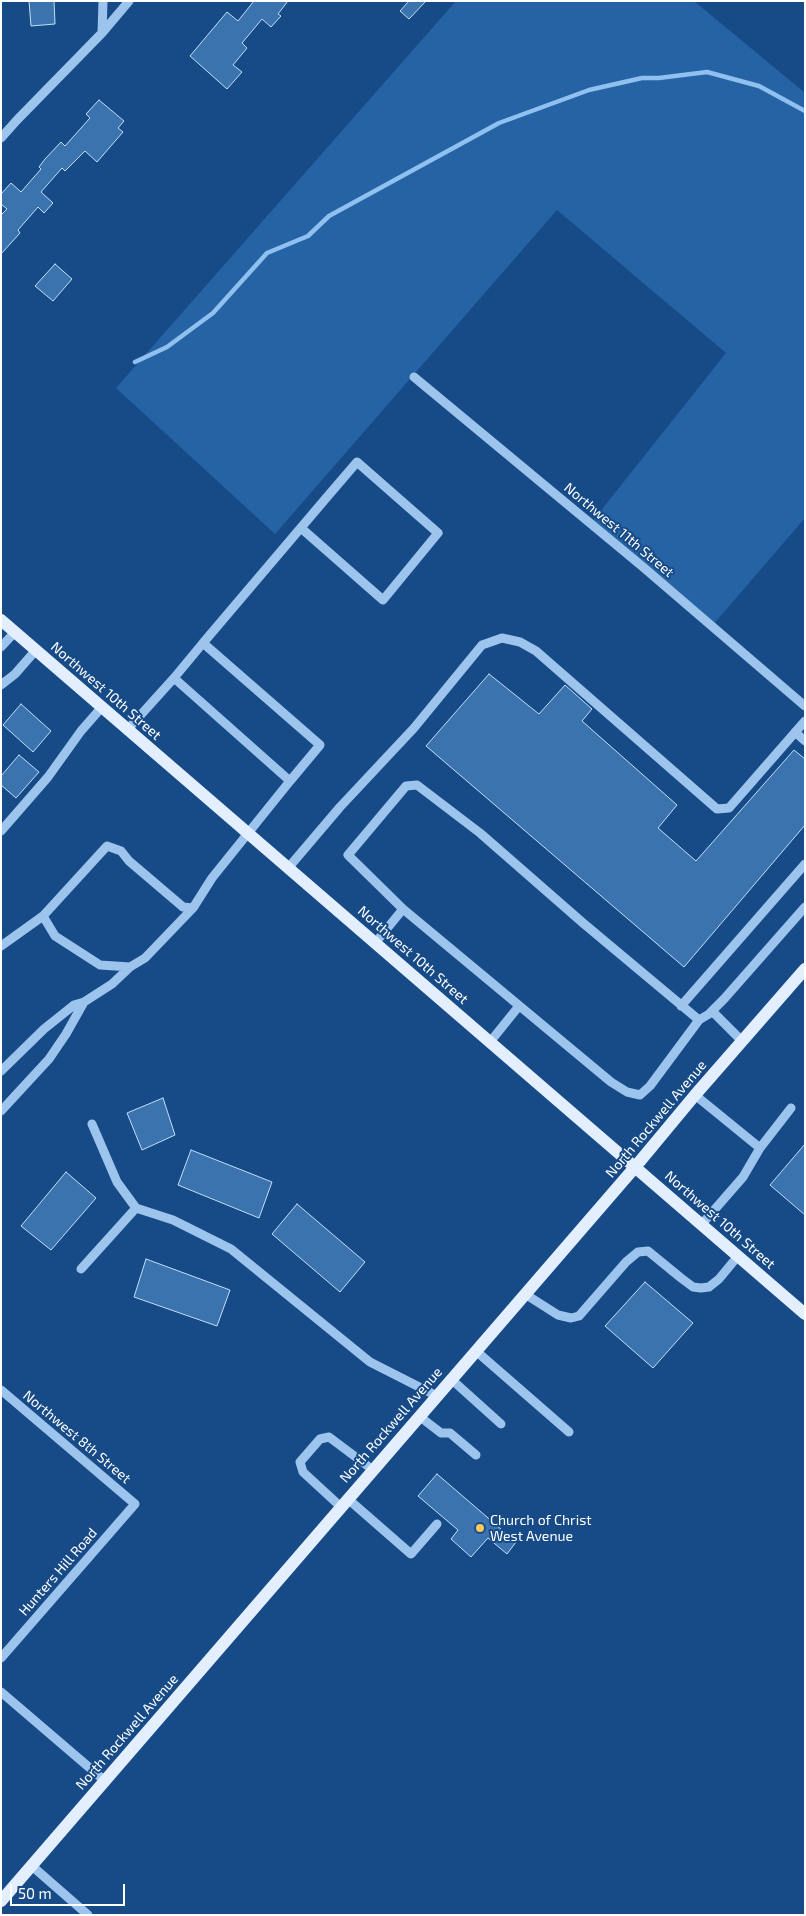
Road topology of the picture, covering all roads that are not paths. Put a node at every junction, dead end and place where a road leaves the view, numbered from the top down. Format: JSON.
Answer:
{"nodes":[{"id":1,"x":103,"y":1,"type":"edge"},
{"id":2,"x":129,"y":1,"type":"edge"},
{"id":3,"x":102,"y":33,"type":"junction"},
{"id":4,"x":1,"y":138,"type":"edge"},
{"id":5,"x":414,"y":377,"type":"dead end"},
{"id":6,"x":301,"y":528,"type":"junction"},
{"id":7,"x":1,"y":620,"type":"edge"},
{"id":8,"x":15,"y":632,"type":"junction"},
{"id":9,"x":203,"y":643,"type":"junction"},
{"id":10,"x":1,"y":648,"type":"edge"},
{"id":11,"x":36,"y":650,"type":"junction"},
{"id":12,"x":174,"y":678,"type":"junction"},
{"id":13,"x":2,"y":682,"type":"edge"},
{"id":14,"x":102,"y":706,"type":"junction"},
{"id":15,"x":805,"y":706,"type":"edge"},
{"id":16,"x":805,"y":721,"type":"edge"},
{"id":17,"x":128,"y":729,"type":"junction"},
{"id":18,"x":795,"y":732,"type":"junction"},
{"id":19,"x":805,"y":741,"type":"edge"},
{"id":20,"x":290,"y":781,"type":"junction"},
{"id":21,"x":1,"y":832,"type":"edge"},
{"id":22,"x":248,"y":832,"type":"junction"},
{"id":23,"x":805,"y":864,"type":"edge"},
{"id":24,"x":289,"y":867,"type":"junction"},
{"id":25,"x":805,"y":907,"type":"edge"},
{"id":26,"x":192,"y":908,"type":"junction"},
{"id":27,"x":403,"y":909,"type":"junction"},
{"id":28,"x":43,"y":916,"type":"junction"},
{"id":29,"x":376,"y":942,"type":"junction"},
{"id":30,"x":1,"y":946,"type":"edge"},
{"id":31,"x":130,"y":967,"type":"junction"},
{"id":32,"x":805,"y":969,"type":"edge"},
{"id":33,"x":84,"y":1002,"type":"junction"},
{"id":34,"x":520,"y":1006,"type":"junction"},
{"id":35,"x":681,"y":1006,"type":"junction"},
{"id":36,"x":712,"y":1011,"type":"junction"},
{"id":37,"x":699,"y":1020,"type":"junction"},
{"id":38,"x":742,"y":1041,"type":"junction"},
{"id":39,"x":490,"y":1042,"type":"junction"},
{"id":40,"x":1,"y":1071,"type":"edge"},
{"id":41,"x":694,"y":1095,"type":"junction"},
{"id":42,"x":791,"y":1108,"type":"dead end"},
{"id":43,"x":1,"y":1111,"type":"edge"},
{"id":44,"x":92,"y":1124,"type":"dead end"},
{"id":45,"x":760,"y":1148,"type":"junction"},
{"id":46,"x":636,"y":1166,"type":"junction"},
{"id":47,"x":136,"y":1208,"type":"junction"},
{"id":48,"x":702,"y":1224,"type":"junction"},
{"id":49,"x":738,"y":1256,"type":"junction"},
{"id":50,"x":81,"y":1270,"type":"dead end"},
{"id":51,"x":525,"y":1294,"type":"junction"},
{"id":52,"x":805,"y":1314,"type":"edge"},
{"id":53,"x":476,"y":1351,"type":"junction"},
{"id":54,"x":451,"y":1379,"type":"junction"},
{"id":55,"x":1,"y":1390,"type":"edge"},
{"id":56,"x":437,"y":1396,"type":"junction"},
{"id":57,"x":419,"y":1416,"type":"junction"},
{"id":58,"x":501,"y":1424,"type":"dead end"},
{"id":59,"x":569,"y":1432,"type":"dead end"},
{"id":60,"x":476,"y":1454,"type":"dead end"},
{"id":61,"x":373,"y":1470,"type":"junction"},
{"id":62,"x":344,"y":1503,"type":"junction"},
{"id":63,"x":135,"y":1504,"type":"joint"},
{"id":64,"x":437,"y":1524,"type":"dead end"},
{"id":65,"x":1,"y":1658,"type":"edge"},
{"id":66,"x":1,"y":1692,"type":"edge"},
{"id":67,"x":105,"y":1781,"type":"junction"},
{"id":68,"x":32,"y":1866,"type":"junction"},
{"id":69,"x":3,"y":1897,"type":"edge"},
{"id":70,"x":88,"y":1915,"type":"edge"}],
"edges":[{"from":1,"to":3,"type":"street"},
{"from":2,"to":3,"type":"street"},
{"from":3,"to":4,"type":"street"},
{"from":5,"to":15,"type":"street","name":"Northwest 11th Street"},
{"from":6,"to":6,"type":"street"},
{"from":6,"to":9,"type":"street"},
{"from":7,"to":8,"type":"main road","name":"Northwest 10th Street"},
{"from":8,"to":10,"type":"street"},
{"from":8,"to":11,"type":"main road","name":"Northwest 10th Street"},
{"from":9,"to":12,"type":"street"},
{"from":9,"to":20,"type":"street"},
{"from":11,"to":13,"type":"street"},
{"from":11,"to":14,"type":"main road","name":"Northwest 10th Street"},
{"from":12,"to":17,"type":"street"},
{"from":12,"to":20,"type":"street"},
{"from":14,"to":17,"type":"main road","name":"Northwest 10th Street"},
{"from":14,"to":21,"type":"street"},
{"from":16,"to":18,"type":"street"},
{"from":17,"to":22,"type":"main road","name":"Northwest 10th Street"},
{"from":18,"to":19,"type":"street"},
{"from":18,"to":24,"type":"street"},
{"from":20,"to":22,"type":"street"},
{"from":22,"to":24,"type":"main road","name":"Northwest 10th Street"},
{"from":22,"to":26,"type":"street"},
{"from":23,"to":35,"type":"street"},
{"from":24,"to":29,"type":"main road","name":"Northwest 10th Street"},
{"from":25,"to":36,"type":"street"},
{"from":26,"to":28,"type":"street"},
{"from":26,"to":31,"type":"street"},
{"from":27,"to":29,"type":"street"},
{"from":27,"to":34,"type":"street"},
{"from":27,"to":35,"type":"street"},
{"from":28,"to":30,"type":"street"},
{"from":28,"to":31,"type":"street"},
{"from":29,"to":39,"type":"main road","name":"Northwest 10th Street"},
{"from":31,"to":33,"type":"street"},
{"from":32,"to":38,"type":"main road","name":"North Rockwell Avenue"},
{"from":33,"to":40,"type":"street"},
{"from":33,"to":43,"type":"street"},
{"from":34,"to":37,"type":"street"},
{"from":34,"to":39,"type":"street"},
{"from":35,"to":37,"type":"street"},
{"from":36,"to":37,"type":"street"},
{"from":36,"to":38,"type":"street"},
{"from":38,"to":41,"type":"main road","name":"North Rockwell Avenue"},
{"from":39,"to":46,"type":"main road","name":"Northwest 10th Street"},
{"from":41,"to":45,"type":"street"},
{"from":41,"to":46,"type":"main road","name":"North Rockwell Avenue"},
{"from":42,"to":45,"type":"street"},
{"from":44,"to":47,"type":"street"},
{"from":45,"to":48,"type":"street"},
{"from":46,"to":48,"type":"main road","name":"Northwest 10th Street"},
{"from":46,"to":51,"type":"main road","name":"North Rockwell Avenue"},
{"from":47,"to":50,"type":"street"},
{"from":47,"to":56,"type":"street"},
{"from":48,"to":49,"type":"main road","name":"Northwest 10th Street"},
{"from":49,"to":51,"type":"street"},
{"from":49,"to":52,"type":"main road","name":"Northwest 10th Street"},
{"from":51,"to":53,"type":"main road","name":"North Rockwell Avenue"},
{"from":53,"to":54,"type":"main road","name":"North Rockwell Avenue"},
{"from":53,"to":59,"type":"street"},
{"from":54,"to":56,"type":"main road","name":"North Rockwell Avenue"},
{"from":54,"to":58,"type":"street"},
{"from":55,"to":63,"type":"street","name":"Northwest 8th Street"},
{"from":56,"to":57,"type":"main road","name":"North Rockwell Avenue"},
{"from":57,"to":60,"type":"street"},
{"from":57,"to":61,"type":"main road","name":"North Rockwell Avenue"},
{"from":61,"to":62,"type":"main road","name":"North Rockwell Avenue"},
{"from":61,"to":62,"type":"street"},
{"from":62,"to":64,"type":"street"},
{"from":62,"to":67,"type":"main road","name":"North Rockwell Avenue"},
{"from":63,"to":65,"type":"street","name":"Hunters Hill Road"},
{"from":66,"to":67,"type":"street"},
{"from":67,"to":68,"type":"main road","name":"North Rockwell Avenue"},
{"from":68,"to":69,"type":"main road","name":"North Rockwell Avenue"},
{"from":68,"to":70,"type":"street"}]}
